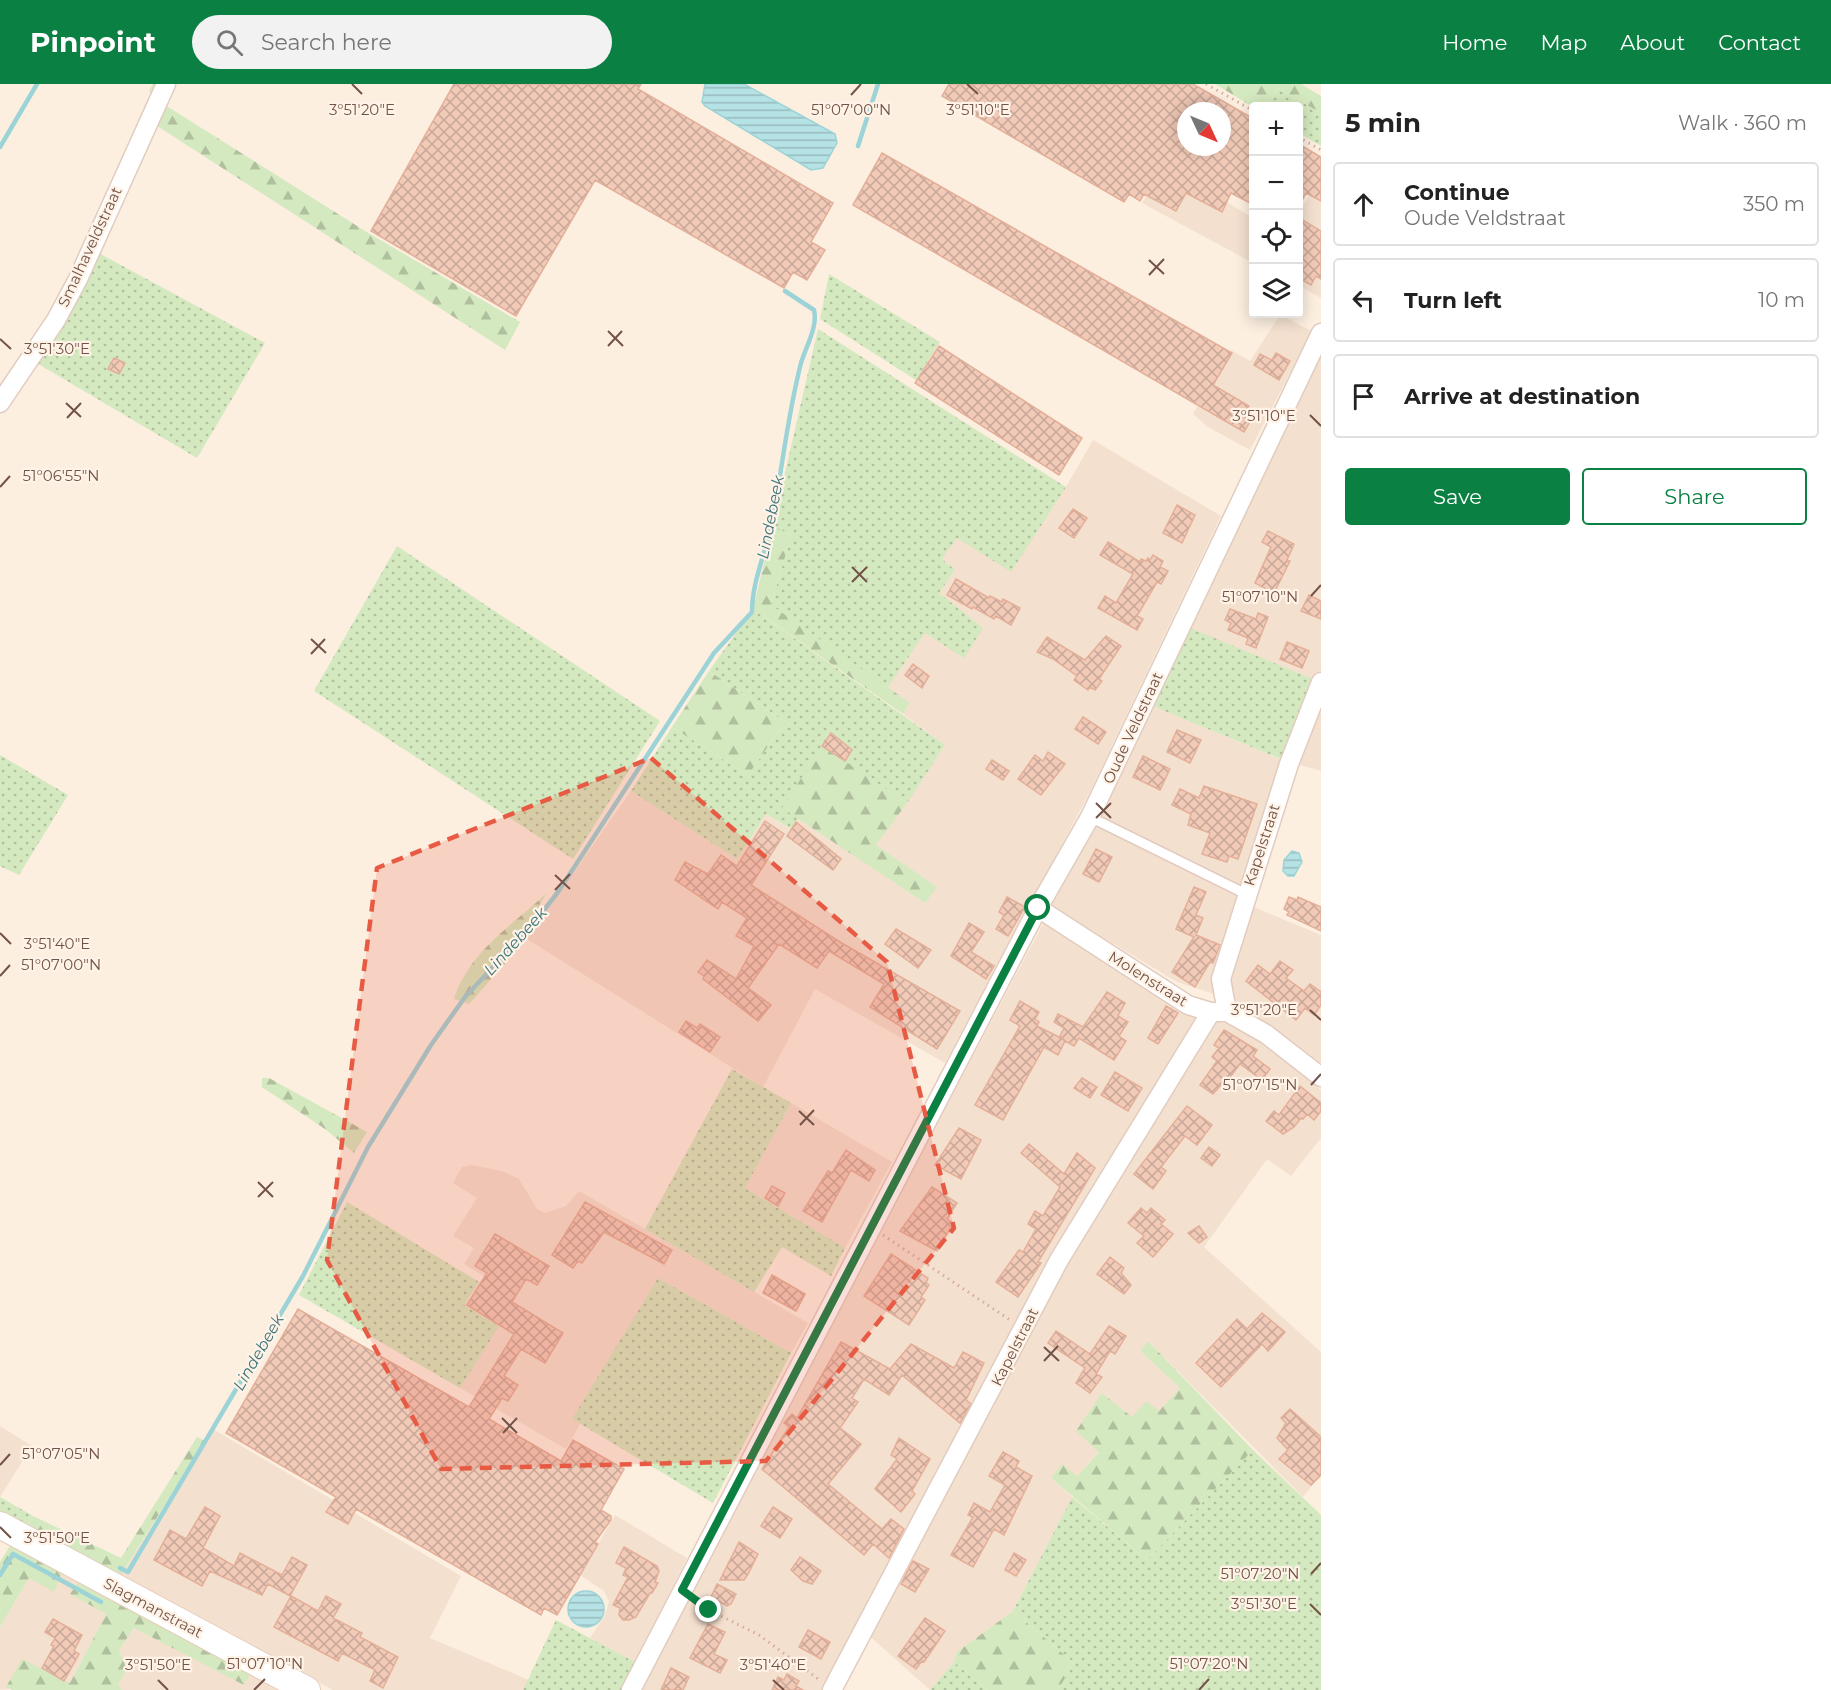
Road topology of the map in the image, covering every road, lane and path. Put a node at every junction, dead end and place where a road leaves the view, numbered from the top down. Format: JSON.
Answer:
{"nodes":[{"id":1,"x":166,"y":84,"type":"edge"},
{"id":2,"x":1206,"y":84,"type":"edge"},
{"id":3,"x":1249,"y":108,"type":"edge"},
{"id":4,"x":1303,"y":139,"type":"edge"},
{"id":5,"x":1321,"y":150,"type":"edge"},
{"id":6,"x":1321,"y":333,"type":"edge"},
{"id":7,"x":0,"y":403,"type":"edge"},
{"id":8,"x":1321,"y":682,"type":"edge"},
{"id":9,"x":1090,"y":817,"type":"junction"},
{"id":10,"x":1246,"y":894,"type":"junction"},
{"id":11,"x":1038,"y":908,"type":"junction"},
{"id":12,"x":1219,"y":1012,"type":"junction"},
{"id":13,"x":1321,"y":1077,"type":"edge"},
{"id":14,"x":871,"y":1227,"type":"junction"},
{"id":15,"x":1024,"y":1330,"type":"junction"},
{"id":16,"x":0,"y":1526,"type":"edge"},
{"id":17,"x":682,"y":1590,"type":"junction"},
{"id":18,"x":307,"y":1690,"type":"edge"},
{"id":19,"x":631,"y":1690,"type":"edge"},
{"id":20,"x":832,"y":1690,"type":"edge"}],
"edges":[{"from":1,"to":7,"type":"street","name":"Smalhaveldstraat"},
{"from":2,"to":3,"type":"path"},
{"from":4,"to":5,"type":"path"},
{"from":6,"to":9,"type":"street","name":"Oude Veldstraat"},
{"from":8,"to":10,"type":"street","name":"Kapelstraat"},
{"from":9,"to":10,"type":"lane"},
{"from":9,"to":11,"type":"street","name":"Oude Veldstraat"},
{"from":10,"to":12,"type":"street","name":"Kapelstraat"},
{"from":11,"to":12,"type":"street","name":"Molenstraat"},
{"from":11,"to":14,"type":"street","name":"Oude Veldstraat"},
{"from":12,"to":13,"type":"street","name":"Molenstraat"},
{"from":12,"to":15,"type":"street","name":"Kapelstraat"},
{"from":14,"to":15,"type":"path"},
{"from":14,"to":17,"type":"street","name":"Oude Veldstraat"},
{"from":15,"to":20,"type":"street","name":"Kapelstraat"},
{"from":16,"to":18,"type":"main road","name":"Slagmanstraat"},
{"from":17,"to":19,"type":"street","name":"Oude Veldstraat"},
{"from":17,"to":20,"type":"path"}]}
